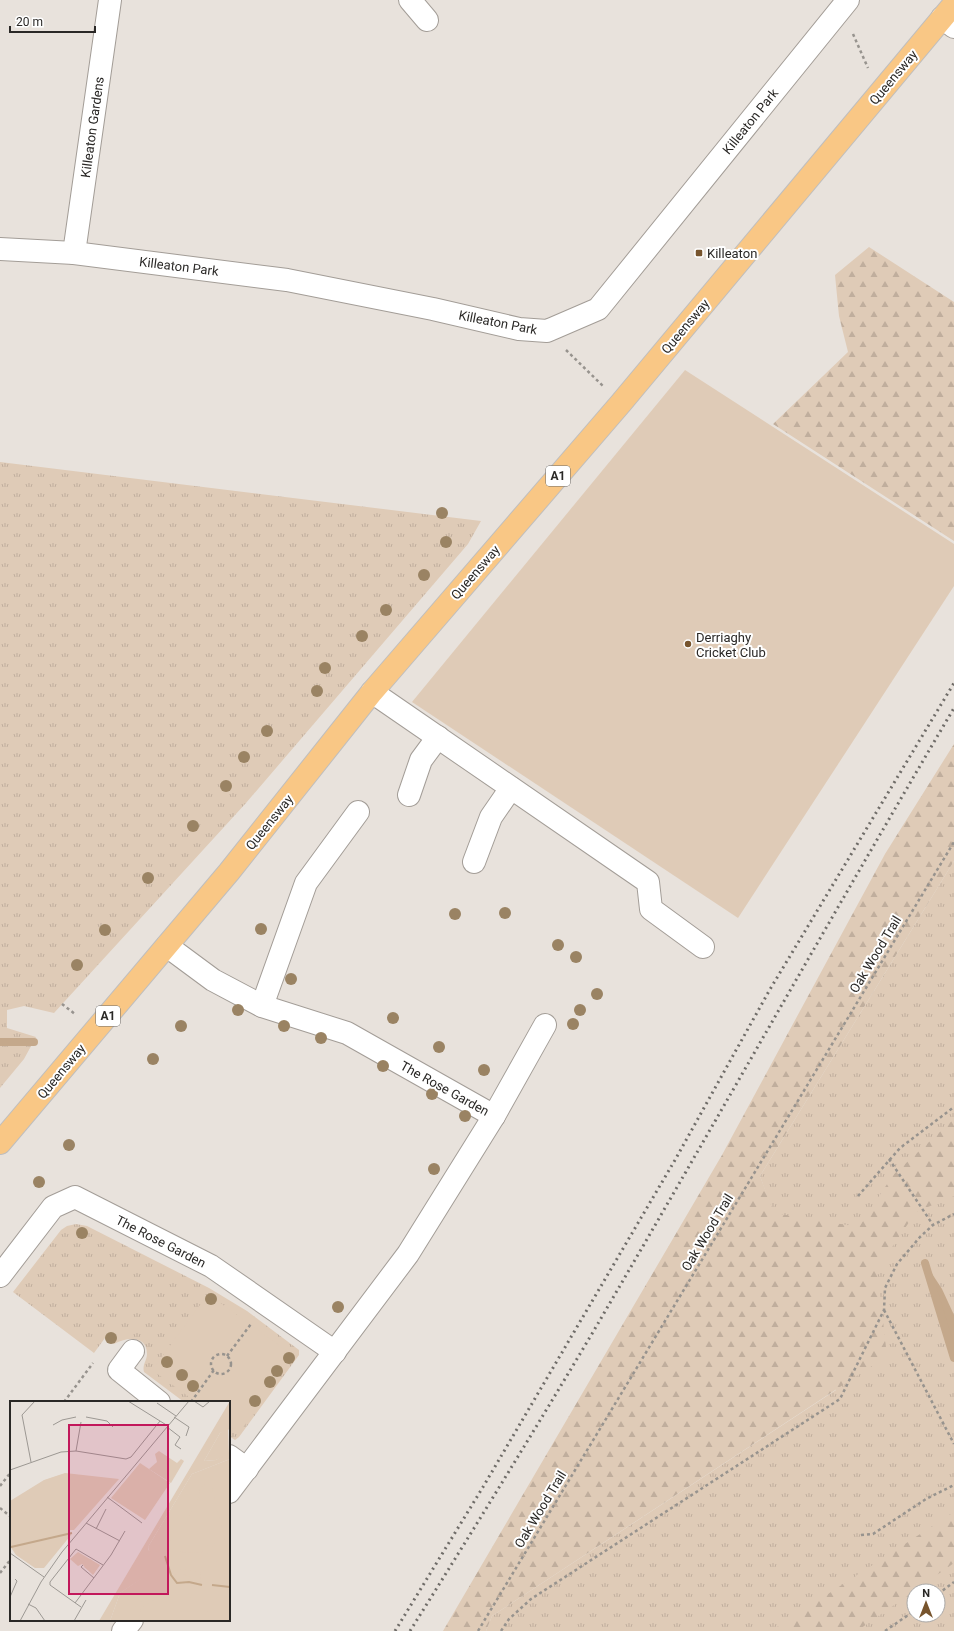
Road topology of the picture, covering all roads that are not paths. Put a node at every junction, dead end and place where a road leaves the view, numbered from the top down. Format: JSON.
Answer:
{"nodes":[{"id":1,"x":110,"y":0,"type":"edge"},
{"id":2,"x":410,"y":0,"type":"edge"},
{"id":3,"x":845,"y":4,"type":"edge"},
{"id":4,"x":948,"y":11,"type":"edge"},
{"id":5,"x":427,"y":20,"type":"dead end"},
{"id":6,"x":0,"y":250,"type":"edge"},
{"id":7,"x":74,"y":253,"type":"junction"},
{"id":8,"x":372,"y":692,"type":"junction"},
{"id":9,"x":438,"y":737,"type":"junction"},
{"id":10,"x":511,"y":788,"type":"junction"},
{"id":11,"x":409,"y":795,"type":"dead end"},
{"id":12,"x":358,"y":812,"type":"dead end"},
{"id":13,"x":474,"y":862,"type":"dead end"},
{"id":14,"x":167,"y":946,"type":"junction"},
{"id":15,"x":703,"y":947,"type":"dead end"},
{"id":16,"x":262,"y":1006,"type":"junction"},
{"id":17,"x":545,"y":1025,"type":"dead end"},
{"id":18,"x":494,"y":1116,"type":"junction"},
{"id":19,"x":0,"y":1143,"type":"edge"},
{"id":20,"x":0,"y":1276,"type":"edge"},
{"id":21,"x":133,"y":1351,"type":"dead end"},
{"id":22,"x":335,"y":1352,"type":"junction"},
{"id":23,"x":159,"y":1401,"type":"edge"},
{"id":24,"x":230,"y":1457,"type":"edge"},
{"id":25,"x":247,"y":1469,"type":"junction"},
{"id":26,"x":230,"y":1491,"type":"edge"},
{"id":27,"x":131,"y":1621,"type":"edge"},
{"id":28,"x":123,"y":1631,"type":"edge"}],
"edges":[{"from":1,"to":7,"type":"street","name":"Killeaton Gardens"},
{"from":2,"to":5,"type":"street"},
{"from":3,"to":7,"type":"street","name":"Killeaton Park"},
{"from":4,"to":8,"type":"main road","name":"Queensway","number":"A1"},
{"from":6,"to":7,"type":"street","name":"Killeaton Park"},
{"from":8,"to":9,"type":"street"},
{"from":8,"to":14,"type":"main road","name":"Queensway","number":"A1"},
{"from":9,"to":10,"type":"street"},
{"from":9,"to":11,"type":"street"},
{"from":10,"to":13,"type":"street"},
{"from":10,"to":15,"type":"street"},
{"from":12,"to":16,"type":"street"},
{"from":14,"to":16,"type":"street","name":"The Rose Garden"},
{"from":14,"to":19,"type":"main road","name":"Queensway","number":"A1"},
{"from":16,"to":18,"type":"street","name":"The Rose Garden"},
{"from":17,"to":18,"type":"street","name":"The Rose Garden"},
{"from":18,"to":22,"type":"street","name":"The Rose Garden"},
{"from":20,"to":22,"type":"street","name":"The Rose Garden"},
{"from":21,"to":23,"type":"street"},
{"from":22,"to":25,"type":"street","name":"The Rose Garden"},
{"from":24,"to":25,"type":"street"},
{"from":25,"to":26,"type":"street","name":"The Rose Garden"},
{"from":27,"to":28,"type":"street"}]}
